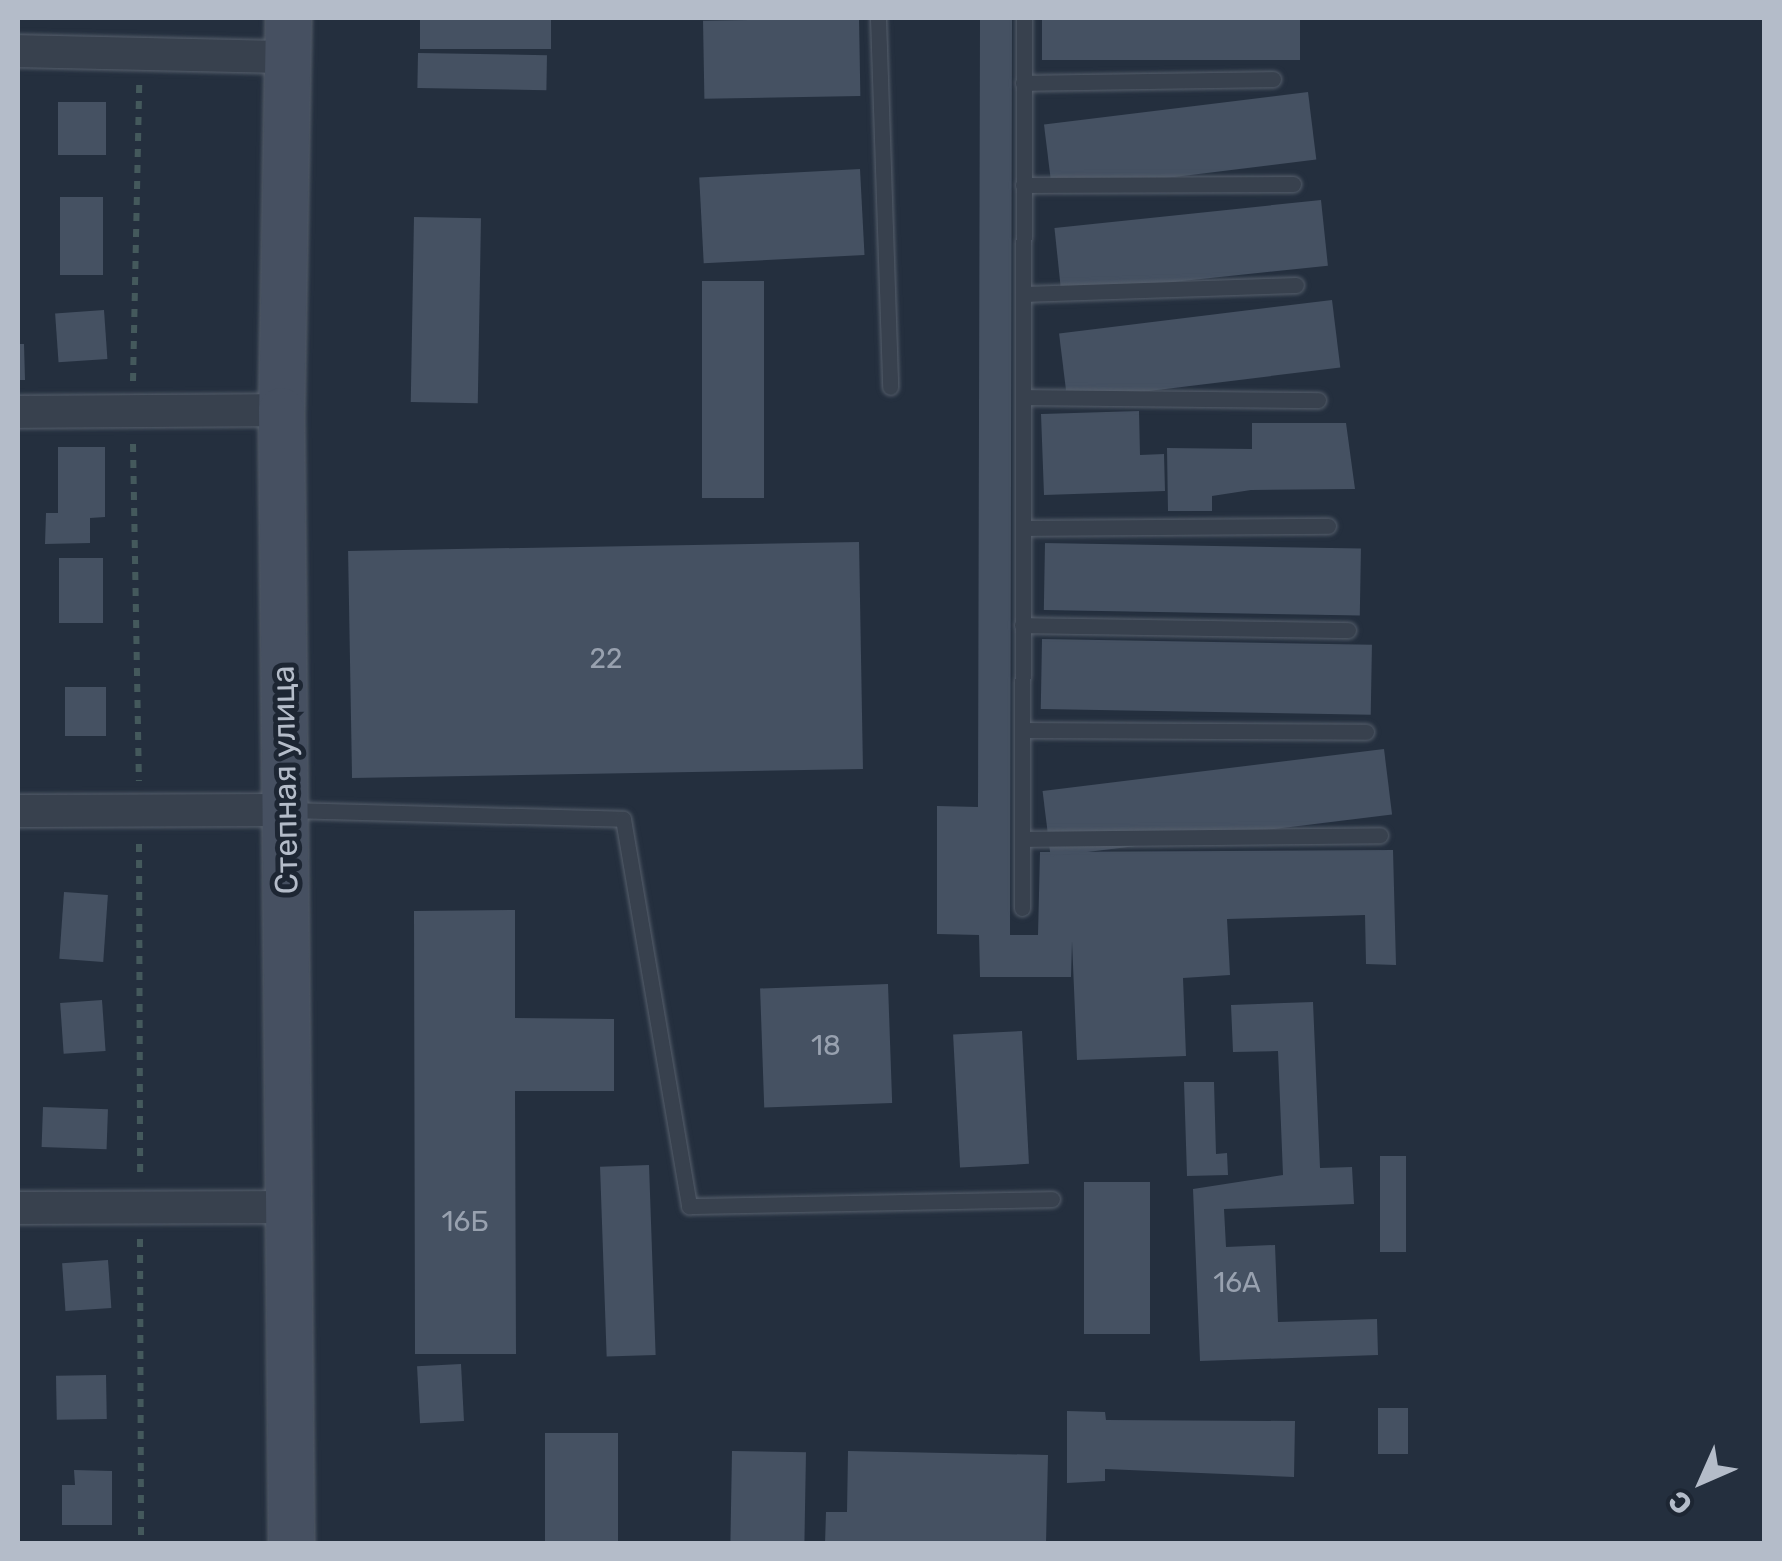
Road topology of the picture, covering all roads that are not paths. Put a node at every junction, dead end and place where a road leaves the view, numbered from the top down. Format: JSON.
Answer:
{"nodes":[{"id":1,"x":878,"y":18,"type":"edge"},
{"id":2,"x":1024,"y":18,"type":"edge"},
{"id":3,"x":288,"y":37,"type":"edge"},
{"id":4,"x":18,"y":51,"type":"edge"},
{"id":5,"x":1273,"y":79,"type":"dead end"},
{"id":6,"x":1023,"y":82,"type":"junction"},
{"id":7,"x":1292,"y":184,"type":"dead end"},
{"id":8,"x":1023,"y":186,"type":"junction"},
{"id":9,"x":1296,"y":285,"type":"dead end"},
{"id":10,"x":1023,"y":294,"type":"junction"},
{"id":11,"x":890,"y":387,"type":"dead end"},
{"id":12,"x":1023,"y":396,"type":"junction"},
{"id":13,"x":1318,"y":400,"type":"dead end"},
{"id":14,"x":281,"y":410,"type":"junction"},
{"id":15,"x":18,"y":412,"type":"edge"},
{"id":16,"x":1328,"y":526,"type":"dead end"},
{"id":17,"x":1023,"y":528,"type":"junction"},
{"id":18,"x":1022,"y":625,"type":"junction"},
{"id":19,"x":1348,"y":630,"type":"dead end"},
{"id":20,"x":1022,"y":730,"type":"junction"},
{"id":21,"x":1366,"y":732,"type":"dead end"},
{"id":22,"x":286,"y":810,"type":"junction"},
{"id":23,"x":18,"y":811,"type":"edge"},
{"id":24,"x":1380,"y":834,"type":"dead end"},
{"id":25,"x":1022,"y":839,"type":"junction"},
{"id":26,"x":1022,"y":908,"type":"dead end"},
{"id":27,"x":1052,"y":1199,"type":"dead end"},
{"id":28,"x":290,"y":1207,"type":"junction"},
{"id":29,"x":18,"y":1208,"type":"edge"},
{"id":30,"x":291,"y":1544,"type":"edge"}],
"edges":[{"from":1,"to":11,"type":"lane"},
{"from":2,"to":6,"type":"lane"},
{"from":3,"to":4,"type":"street"},
{"from":3,"to":14,"type":"main road","name":"Степная улица"},
{"from":5,"to":6,"type":"lane"},
{"from":6,"to":8,"type":"lane"},
{"from":7,"to":8,"type":"lane"},
{"from":8,"to":10,"type":"lane"},
{"from":9,"to":10,"type":"lane"},
{"from":10,"to":12,"type":"lane"},
{"from":12,"to":13,"type":"lane"},
{"from":12,"to":17,"type":"lane"},
{"from":14,"to":15,"type":"street"},
{"from":14,"to":22,"type":"main road","name":"Степная улица"},
{"from":16,"to":17,"type":"lane"},
{"from":17,"to":18,"type":"lane"},
{"from":18,"to":19,"type":"lane"},
{"from":18,"to":20,"type":"lane"},
{"from":20,"to":21,"type":"lane"},
{"from":20,"to":25,"type":"lane"},
{"from":22,"to":23,"type":"street"},
{"from":22,"to":27,"type":"lane"},
{"from":22,"to":28,"type":"main road","name":"Степная улица"},
{"from":24,"to":25,"type":"lane"},
{"from":25,"to":26,"type":"lane"},
{"from":28,"to":29,"type":"street"},
{"from":28,"to":30,"type":"main road","name":"Степная улица"}]}
